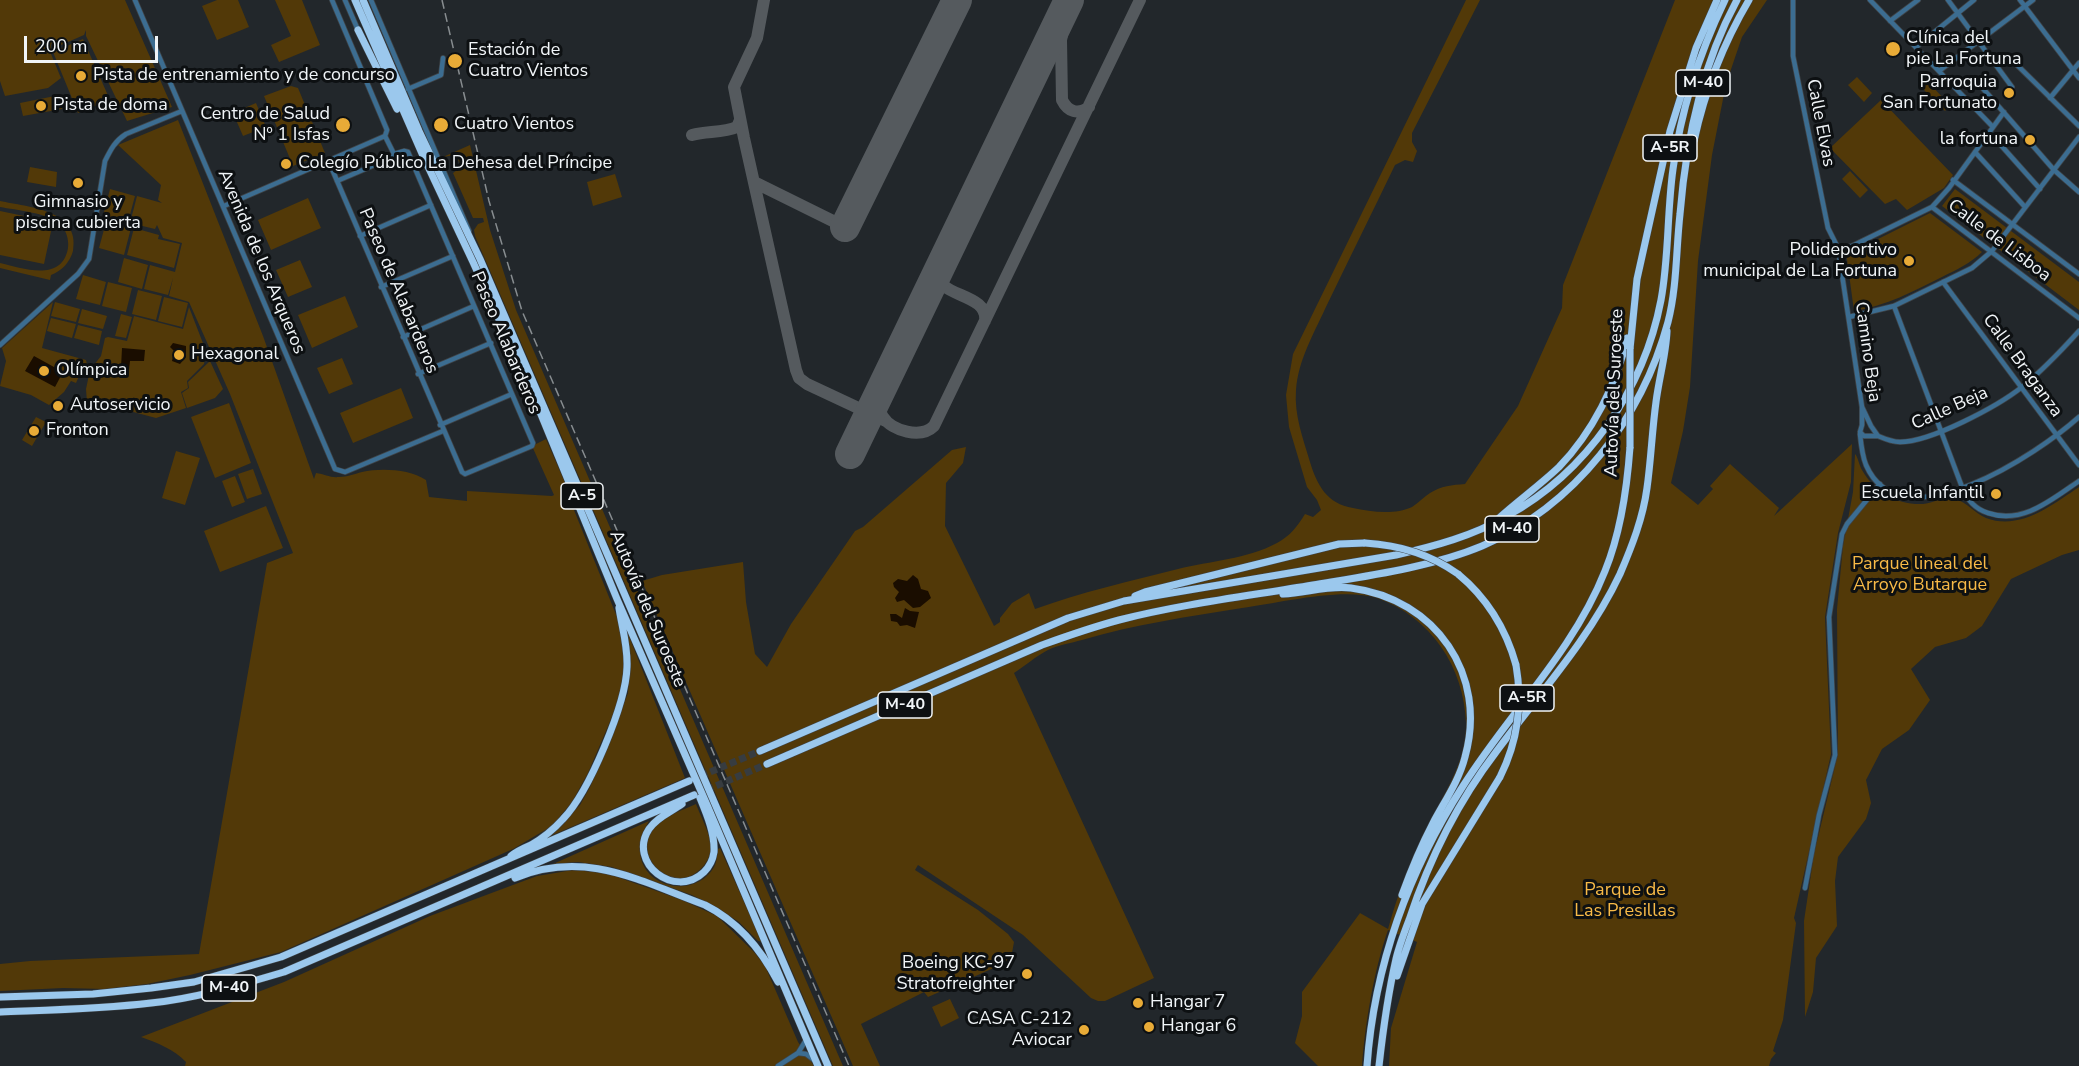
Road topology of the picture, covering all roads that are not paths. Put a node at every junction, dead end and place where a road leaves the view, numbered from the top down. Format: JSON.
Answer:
{"nodes":[{"id":1,"x":135,"y":0,"type":"edge"},
{"id":2,"x":332,"y":0,"type":"edge"},
{"id":3,"x":345,"y":0,"type":"edge"},
{"id":4,"x":355,"y":0,"type":"edge"},
{"id":5,"x":363,"y":0,"type":"edge"},
{"id":6,"x":371,"y":0,"type":"edge"},
{"id":7,"x":1717,"y":0,"type":"edge"},
{"id":8,"x":1725,"y":0,"type":"edge"},
{"id":9,"x":1737,"y":0,"type":"edge"},
{"id":10,"x":1749,"y":0,"type":"edge"},
{"id":11,"x":1793,"y":0,"type":"edge"},
{"id":12,"x":1870,"y":0,"type":"edge"},
{"id":13,"x":1918,"y":0,"type":"edge"},
{"id":14,"x":1948,"y":0,"type":"edge"},
{"id":15,"x":1974,"y":0,"type":"edge"},
{"id":16,"x":2020,"y":0,"type":"edge"},
{"id":17,"x":2033,"y":0,"type":"edge"},
{"id":18,"x":2024,"y":6,"type":"junction"},
{"id":19,"x":1958,"y":14,"type":"junction"},
{"id":20,"x":1890,"y":21,"type":"junction"},
{"id":21,"x":358,"y":30,"type":"joint"},
{"id":22,"x":1978,"y":41,"type":"junction"},
{"id":23,"x":1916,"y":47,"type":"junction"},
{"id":24,"x":443,"y":58,"type":"dead end"},
{"id":25,"x":2012,"y":60,"type":"dead end"},
{"id":26,"x":2079,"y":63,"type":"edge"},
{"id":27,"x":2073,"y":70,"type":"junction"},
{"id":28,"x":1939,"y":71,"type":"junction"},
{"id":29,"x":2079,"y":78,"type":"edge"},
{"id":30,"x":1979,"y":84,"type":"dead end"},
{"id":31,"x":2012,"y":87,"type":"dead end"},
{"id":32,"x":408,"y":89,"type":"junction"},
{"id":33,"x":2050,"y":98,"type":"junction"},
{"id":34,"x":1686,"y":99,"type":"junction"},
{"id":35,"x":182,"y":111,"type":"junction"},
{"id":36,"x":2004,"y":112,"type":"junction"},
{"id":37,"x":2079,"y":126,"type":"edge"},
{"id":38,"x":1993,"y":127,"type":"junction"},
{"id":39,"x":1990,"y":133,"type":"junction"},
{"id":40,"x":385,"y":136,"type":"junction"},
{"id":41,"x":2079,"y":137,"type":"edge"},
{"id":42,"x":1975,"y":152,"type":"junction"},
{"id":43,"x":394,"y":154,"type":"junction"},
{"id":44,"x":424,"y":158,"type":"junction"},
{"id":45,"x":329,"y":162,"type":"junction"},
{"id":46,"x":2054,"y":170,"type":"junction"},
{"id":47,"x":1684,"y":172,"type":"junction"},
{"id":48,"x":1953,"y":180,"type":"junction"},
{"id":49,"x":337,"y":181,"type":"junction"},
{"id":50,"x":2040,"y":189,"type":"junction"},
{"id":51,"x":2079,"y":192,"type":"edge"},
{"id":52,"x":1656,"y":197,"type":"junction"},
{"id":53,"x":431,"y":205,"type":"junction"},
{"id":54,"x":224,"y":206,"type":"junction"},
{"id":55,"x":1932,"y":207,"type":"junction"},
{"id":56,"x":2025,"y":207,"type":"junction"},
{"id":57,"x":2013,"y":224,"type":"junction"},
{"id":58,"x":360,"y":236,"type":"junction"},
{"id":59,"x":470,"y":237,"type":"junction"},
{"id":60,"x":1838,"y":248,"type":"junction"},
{"id":61,"x":1992,"y":251,"type":"junction"},
{"id":62,"x":453,"y":256,"type":"junction"},
{"id":63,"x":2079,"y":274,"type":"edge"},
{"id":64,"x":1943,"y":282,"type":"junction"},
{"id":65,"x":381,"y":287,"type":"junction"},
{"id":66,"x":1634,"y":300,"type":"junction"},
{"id":67,"x":474,"y":306,"type":"junction"},
{"id":68,"x":1894,"y":306,"type":"junction"},
{"id":69,"x":1849,"y":317,"type":"junction"},
{"id":70,"x":2079,"y":318,"type":"edge"},
{"id":71,"x":1667,"y":325,"type":"junction"},
{"id":72,"x":2079,"y":332,"type":"edge"},
{"id":73,"x":403,"y":337,"type":"junction"},
{"id":74,"x":490,"y":343,"type":"junction"},
{"id":75,"x":0,"y":345,"type":"edge"},
{"id":76,"x":418,"y":374,"type":"junction"},
{"id":77,"x":2022,"y":388,"type":"junction"},
{"id":78,"x":512,"y":394,"type":"junction"},
{"id":79,"x":1862,"y":407,"type":"junction"},
{"id":80,"x":2079,"y":417,"type":"edge"},
{"id":81,"x":1863,"y":425,"type":"junction"},
{"id":82,"x":1871,"y":426,"type":"junction"},
{"id":83,"x":442,"y":428,"type":"junction"},
{"id":84,"x":1941,"y":431,"type":"junction"},
{"id":85,"x":1860,"y":434,"type":"junction"},
{"id":86,"x":1869,"y":436,"type":"junction"},
{"id":87,"x":1878,"y":436,"type":"junction"},
{"id":88,"x":2056,"y":436,"type":"junction"},
{"id":89,"x":2079,"y":465,"type":"edge"},
{"id":90,"x":2079,"y":481,"type":"edge"},
{"id":91,"x":1880,"y":484,"type":"junction"},
{"id":92,"x":1962,"y":488,"type":"junction"},
{"id":93,"x":1944,"y":493,"type":"junction"},
{"id":94,"x":1966,"y":498,"type":"junction"},
{"id":95,"x":1491,"y":525,"type":"junction"},
{"id":96,"x":1260,"y":594,"type":"junction"},
{"id":97,"x":617,"y":599,"type":"junction"},
{"id":98,"x":1124,"y":601,"type":"junction"},
{"id":99,"x":664,"y":707,"type":"junction"},
{"id":100,"x":760,"y":751,"type":"tunnel mouth"},
{"id":101,"x":767,"y":764,"type":"tunnel mouth"},
{"id":102,"x":689,"y":781,"type":"tunnel mouth"},
{"id":103,"x":508,"y":859,"type":"junction"},
{"id":104,"x":1805,"y":888,"type":"dead end"},
{"id":105,"x":459,"y":898,"type":"junction"},
{"id":106,"x":1391,"y":936,"type":"junction"},
{"id":107,"x":0,"y":997,"type":"edge"},
{"id":108,"x":0,"y":1012,"type":"edge"},
{"id":109,"x":1384,"y":1021,"type":"junction"},
{"id":110,"x":800,"y":1024,"type":"junction"},
{"id":111,"x":807,"y":1039,"type":"junction"},
{"id":112,"x":798,"y":1053,"type":"junction"},
{"id":113,"x":817,"y":1063,"type":"edge"},
{"id":114,"x":778,"y":1066,"type":"edge"},
{"id":115,"x":828,"y":1066,"type":"edge"},
{"id":116,"x":1367,"y":1066,"type":"edge"},
{"id":117,"x":1379,"y":1066,"type":"edge"}],
"edges":[{"from":1,"to":35,"type":"street","name":"Avenida de los Arqueros"},
{"from":2,"to":40,"type":"street"},
{"from":3,"to":21,"type":"street"},
{"from":4,"to":44,"type":"highway","name":"Autovía del Suroeste","number":"A-5"},
{"from":5,"to":59,"type":"highway","name":"Autovía del Suroeste","number":"A-5"},
{"from":6,"to":32,"type":"street"},
{"from":7,"to":52,"type":"highway"},
{"from":8,"to":34,"type":"highway","number":"M-40"},
{"from":9,"to":47,"type":"highway","number":"M-40"},
{"from":10,"to":47,"type":"highway"},
{"from":11,"to":60,"type":"street","name":"Calle Elvas"},
{"from":12,"to":20,"type":"street"},
{"from":13,"to":20,"type":"street"},
{"from":14,"to":19,"type":"street"},
{"from":15,"to":19,"type":"street"},
{"from":16,"to":18,"type":"street"},
{"from":17,"to":18,"type":"street"},
{"from":18,"to":22,"type":"street"},
{"from":18,"to":27,"type":"street"},
{"from":19,"to":22,"type":"street"},
{"from":19,"to":23,"type":"street"},
{"from":20,"to":23,"type":"street"},
{"from":21,"to":44,"type":"highway"},
{"from":22,"to":28,"type":"street"},
{"from":22,"to":31,"type":"street"},
{"from":23,"to":28,"type":"street"},
{"from":24,"to":32,"type":"street"},
{"from":25,"to":33,"type":"street"},
{"from":26,"to":27,"type":"street"},
{"from":27,"to":29,"type":"street"},
{"from":27,"to":33,"type":"street"},
{"from":28,"to":38,"type":"street"},
{"from":30,"to":36,"type":"street"},
{"from":32,"to":59,"type":"street"},
{"from":33,"to":37,"type":"street"},
{"from":34,"to":52,"type":"highway","number":"A-5R"},
{"from":34,"to":95,"type":"highway","number":"M-40"},
{"from":35,"to":54,"type":"street","name":"Avenida de los Arqueros"},
{"from":35,"to":75,"type":"street"},
{"from":36,"to":38,"type":"street"},
{"from":36,"to":46,"type":"street"},
{"from":38,"to":39,"type":"street"},
{"from":39,"to":42,"type":"street"},
{"from":39,"to":50,"type":"street"},
{"from":40,"to":43,"type":"street"},
{"from":40,"to":45,"type":"street"},
{"from":41,"to":46,"type":"street"},
{"from":42,"to":48,"type":"street"},
{"from":42,"to":56,"type":"street"},
{"from":43,"to":49,"type":"street"},
{"from":43,"to":53,"type":"street","name":"Paseo Alabarderos"},
{"from":44,"to":97,"type":"highway","name":"Autovía del Suroeste","number":"A-5"},
{"from":45,"to":49,"type":"street","name":"Paseo de Alabarderos"},
{"from":45,"to":54,"type":"street"},
{"from":46,"to":50,"type":"street"},
{"from":46,"to":51,"type":"street"},
{"from":47,"to":71,"type":"highway","number":"M-40"},
{"from":48,"to":55,"type":"street"},
{"from":48,"to":57,"type":"street"},
{"from":49,"to":58,"type":"street","name":"Paseo de Alabarderos"},
{"from":50,"to":56,"type":"street"},
{"from":52,"to":66,"type":"highway","name":"Autovía del Suroeste","number":"A-5R"},
{"from":53,"to":58,"type":"street"},
{"from":53,"to":62,"type":"street","name":"Paseo Alabarderos"},
{"from":54,"to":83,"type":"street","name":"Avenida de los Arqueros"},
{"from":55,"to":60,"type":"street"},
{"from":55,"to":61,"type":"street","name":"Calle de Lisboa"},
{"from":56,"to":57,"type":"street"},
{"from":57,"to":61,"type":"street"},
{"from":57,"to":63,"type":"street"},
{"from":58,"to":65,"type":"street","name":"Paseo de Alabarderos"},
{"from":59,"to":115,"type":"highway","name":"Autovía del Suroeste","number":"A-5"},
{"from":60,"to":69,"type":"street","name":"Camino Beja"},
{"from":61,"to":64,"type":"street"},
{"from":61,"to":70,"type":"street","name":"Calle de Lisboa"},
{"from":62,"to":65,"type":"street"},
{"from":62,"to":67,"type":"street","name":"Paseo Alabarderos"},
{"from":64,"to":68,"type":"street"},
{"from":64,"to":77,"type":"street","name":"Calle Braganza"},
{"from":65,"to":73,"type":"street","name":"Paseo de Alabarderos"},
{"from":66,"to":95,"type":"highway"},
{"from":66,"to":106,"type":"highway","name":"Autovía del Suroeste","number":"A-5R","bridge":true},
{"from":67,"to":73,"type":"street"},
{"from":67,"to":74,"type":"street","name":"Paseo Alabarderos"},
{"from":68,"to":69,"type":"street"},
{"from":68,"to":84,"type":"street"},
{"from":69,"to":79,"type":"street","name":"Camino Beja"},
{"from":71,"to":96,"type":"highway","number":"M-40"},
{"from":71,"to":109,"type":"highway","name":"Autovía del Suroeste","number":"A-5R"},
{"from":72,"to":77,"type":"street","name":"Calle Beja"},
{"from":73,"to":76,"type":"street","name":"Paseo de Alabarderos"},
{"from":74,"to":76,"type":"street"},
{"from":74,"to":78,"type":"street","name":"Paseo Alabarderos"},
{"from":76,"to":83,"type":"street","name":"Paseo de Alabarderos"},
{"from":77,"to":84,"type":"street","name":"Calle Beja"},
{"from":77,"to":88,"type":"street","name":"Calle Braganza"},
{"from":78,"to":83,"type":"street"},
{"from":78,"to":83,"type":"street","name":"Paseo Alabarderos"},
{"from":79,"to":81,"type":"street","name":"Camino Beja"},
{"from":79,"to":82,"type":"street"},
{"from":80,"to":88,"type":"street"},
{"from":81,"to":82,"type":"street"},
{"from":81,"to":85,"type":"street"},
{"from":82,"to":86,"type":"street"},
{"from":82,"to":87,"type":"street"},
{"from":84,"to":87,"type":"street","name":"Calle Beja"},
{"from":84,"to":92,"type":"street"},
{"from":85,"to":86,"type":"street"},
{"from":85,"to":91,"type":"street"},
{"from":86,"to":87,"type":"street","name":"Calle Beja"},
{"from":88,"to":89,"type":"street","name":"Calle Braganza"},
{"from":88,"to":92,"type":"street"},
{"from":90,"to":94,"type":"street"},
{"from":91,"to":93,"type":"street"},
{"from":91,"to":104,"type":"street"},
{"from":92,"to":93,"type":"street"},
{"from":92,"to":94,"type":"street"},
{"from":93,"to":94,"type":"street"},
{"from":95,"to":98,"type":"highway","number":"M-40"},
{"from":96,"to":101,"type":"highway","number":"M-40"},
{"from":96,"to":106,"type":"highway"},
{"from":97,"to":99,"type":"highway","name":"Autovía del Suroeste","number":"A-5"},
{"from":97,"to":103,"type":"highway"},
{"from":98,"to":100,"type":"highway","number":"M-40"},
{"from":98,"to":109,"type":"highway","bridge":true},
{"from":99,"to":105,"type":"highway","number":"M-40"},
{"from":99,"to":110,"type":"highway","name":"Autovía del Suroeste","number":"A-5"},
{"from":102,"to":103,"type":"highway","number":"M-40"},
{"from":103,"to":107,"type":"highway","number":"M-40"},
{"from":105,"to":108,"type":"highway","number":"M-40"},
{"from":105,"to":110,"type":"highway"},
{"from":106,"to":116,"type":"highway","name":"Autovía del Suroeste","number":"A-5R"},
{"from":109,"to":117,"type":"highway","name":"Autovía del Suroeste","number":"A-5R"},
{"from":110,"to":111,"type":"highway","name":"Autovía del Suroeste","number":"A-5"},
{"from":111,"to":112,"type":"street"},
{"from":111,"to":113,"type":"highway","name":"Autovía del Suroeste","number":"A-5"},
{"from":112,"to":113,"type":"street"},
{"from":112,"to":114,"type":"street"}]}
